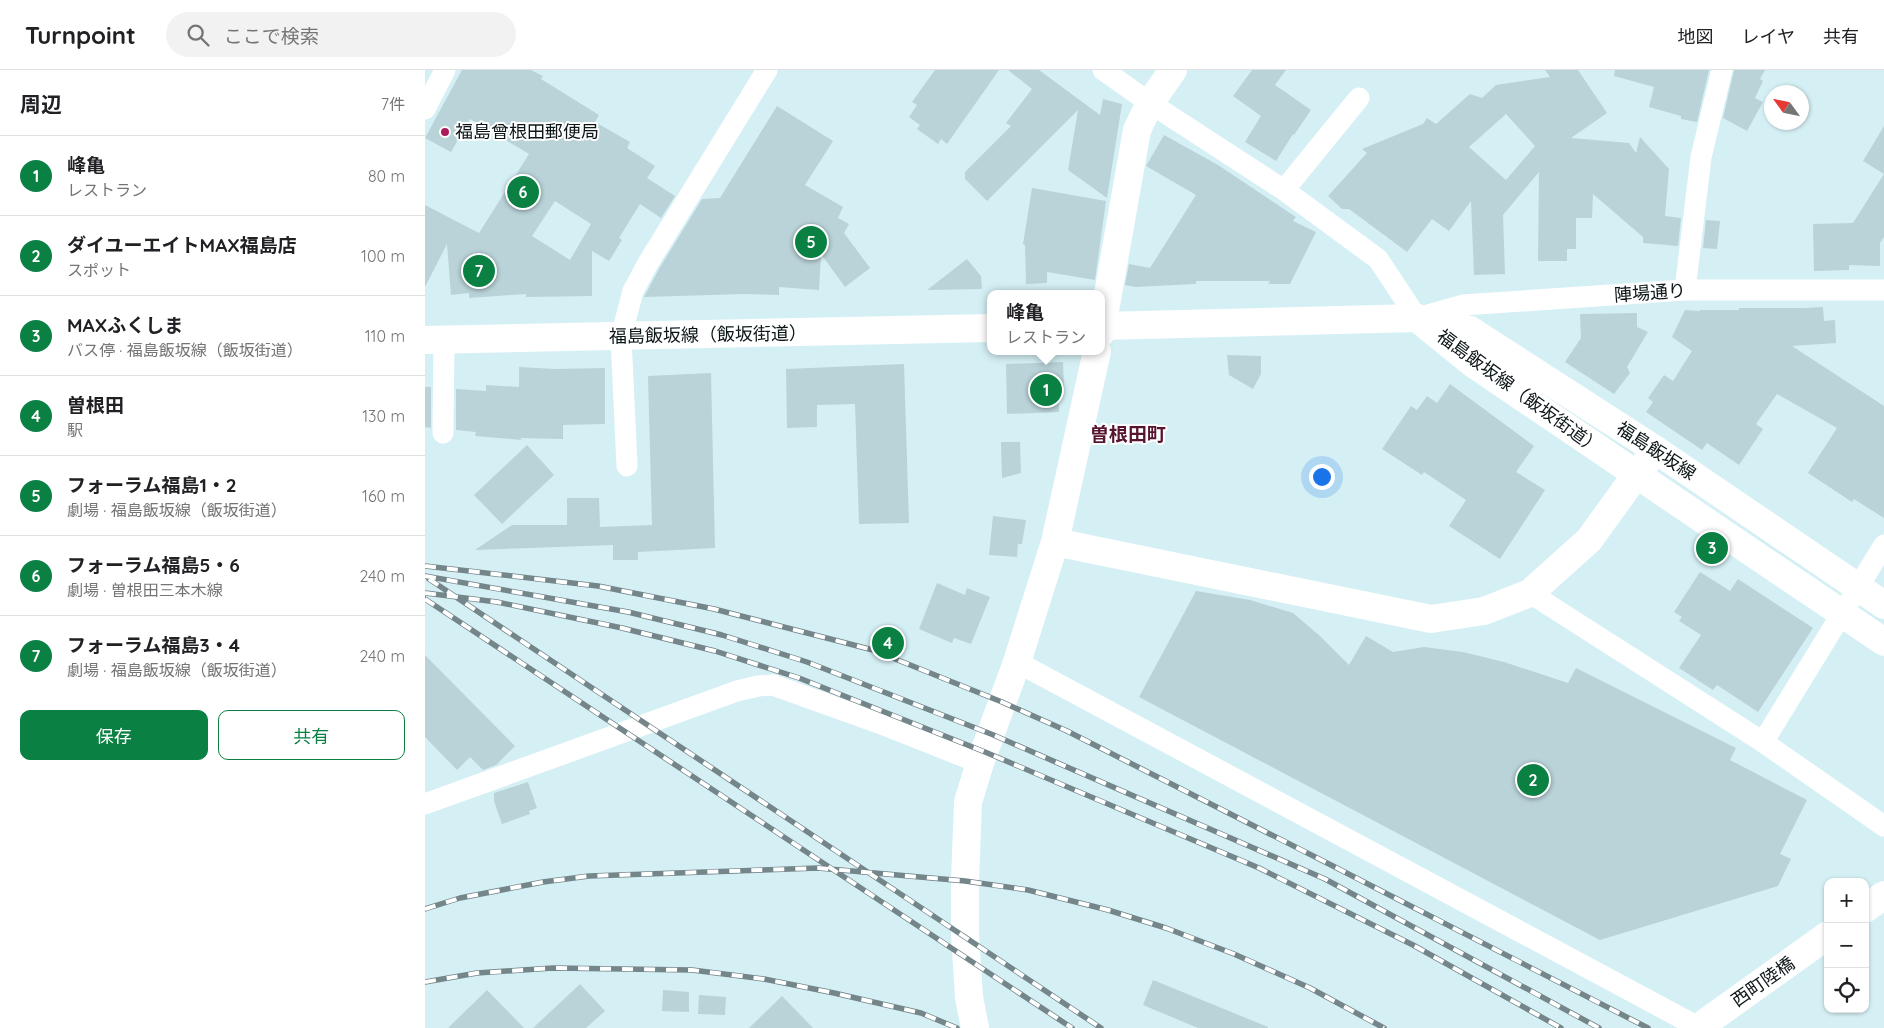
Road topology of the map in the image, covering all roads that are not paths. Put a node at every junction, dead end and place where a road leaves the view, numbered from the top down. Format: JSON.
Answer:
{"nodes":[{"id":1,"x":445,"y":70,"type":"edge"},
{"id":2,"x":767,"y":70,"type":"edge"},
{"id":3,"x":1103,"y":70,"type":"edge"},
{"id":4,"x":1173,"y":70,"type":"edge"},
{"id":5,"x":1722,"y":70,"type":"edge"},
{"id":6,"x":1359,"y":98,"type":"dead end"},
{"id":7,"x":1150,"y":103,"type":"junction"},
{"id":8,"x":425,"y":108,"type":"edge"},
{"id":9,"x":1284,"y":190,"type":"junction"},
{"id":10,"x":1685,"y":290,"type":"junction"},
{"id":11,"x":1884,"y":290,"type":"edge"},
{"id":12,"x":1105,"y":306,"type":"edge"},
{"id":13,"x":1417,"y":318,"type":"junction"},
{"id":14,"x":987,"y":328,"type":"edge"},
{"id":15,"x":1105,"y":334,"type":"edge"},
{"id":16,"x":621,"y":337,"type":"junction"},
{"id":17,"x":434,"y":340,"type":"edge"},
{"id":18,"x":1095,"y":355,"type":"edge"},
{"id":19,"x":443,"y":433,"type":"dead end"},
{"id":20,"x":1656,"y":450,"type":"junction"},
{"id":21,"x":627,"y":466,"type":"dead end"},
{"id":22,"x":1636,"y":475,"type":"junction"},
{"id":23,"x":1055,"y":542,"type":"junction"},
{"id":24,"x":1884,"y":545,"type":"edge"},
{"id":25,"x":1857,"y":587,"type":"junction"},
{"id":26,"x":1530,"y":593,"type":"junction"},
{"id":27,"x":1884,"y":605,"type":"edge"},
{"id":28,"x":1841,"y":613,"type":"junction"},
{"id":29,"x":1884,"y":642,"type":"edge"},
{"id":30,"x":1017,"y":662,"type":"junction"},
{"id":31,"x":1763,"y":742,"type":"junction"},
{"id":32,"x":980,"y":763,"type":"junction"},
{"id":33,"x":425,"y":804,"type":"edge"},
{"id":34,"x":1884,"y":826,"type":"edge"},
{"id":35,"x":1884,"y":895,"type":"edge"},
{"id":36,"x":1869,"y":906,"type":"edge"},
{"id":37,"x":1824,"y":939,"type":"edge"},
{"id":38,"x":975,"y":1028,"type":"edge"},
{"id":39,"x":1699,"y":1028,"type":"edge"}],
"edges":[{"from":1,"to":8,"type":"street"},
{"from":2,"to":16,"type":"street"},
{"from":3,"to":7,"type":"street"},
{"from":4,"to":7,"type":"main road"},
{"from":5,"to":10,"type":"street"},
{"from":6,"to":9,"type":"street"},
{"from":7,"to":9,"type":"street"},
{"from":7,"to":12,"type":"main road"},
{"from":9,"to":13,"type":"street"},
{"from":10,"to":11,"type":"street","name":"陣場通り"},
{"from":10,"to":13,"type":"street","name":"陣場通り"},
{"from":13,"to":15,"type":"main road"},
{"from":13,"to":20,"type":"main road","name":"福島飯坂線"},
{"from":13,"to":22,"type":"main road","name":"福島飯坂線（飯坂街道）"},
{"from":14,"to":16,"type":"main road","name":"福島飯坂線（飯坂街道）"},
{"from":16,"to":17,"type":"main road","name":"福島飯坂線（飯坂街道）"},
{"from":16,"to":21,"type":"street"},
{"from":17,"to":19,"type":"street"},
{"from":18,"to":23,"type":"main road"},
{"from":20,"to":22,"type":"main road"},
{"from":20,"to":25,"type":"main road","name":"福島飯坂線"},
{"from":22,"to":26,"type":"main road"},
{"from":22,"to":28,"type":"main road","name":"福島飯坂線（飯坂街道）"},
{"from":23,"to":26,"type":"main road"},
{"from":23,"to":30,"type":"main road"},
{"from":24,"to":25,"type":"street"},
{"from":25,"to":27,"type":"main road","name":"福島飯坂線"},
{"from":25,"to":28,"type":"street"},
{"from":26,"to":31,"type":"street"},
{"from":28,"to":29,"type":"main road","name":"福島飯坂線（飯坂街道）"},
{"from":28,"to":31,"type":"street"},
{"from":30,"to":32,"type":"main road"},
{"from":30,"to":39,"type":"street"},
{"from":31,"to":34,"type":"street"},
{"from":32,"to":33,"type":"street"},
{"from":32,"to":38,"type":"main road"},
{"from":35,"to":36,"type":"main road"},
{"from":37,"to":39,"type":"main road","name":"西町陸橋"}]}
